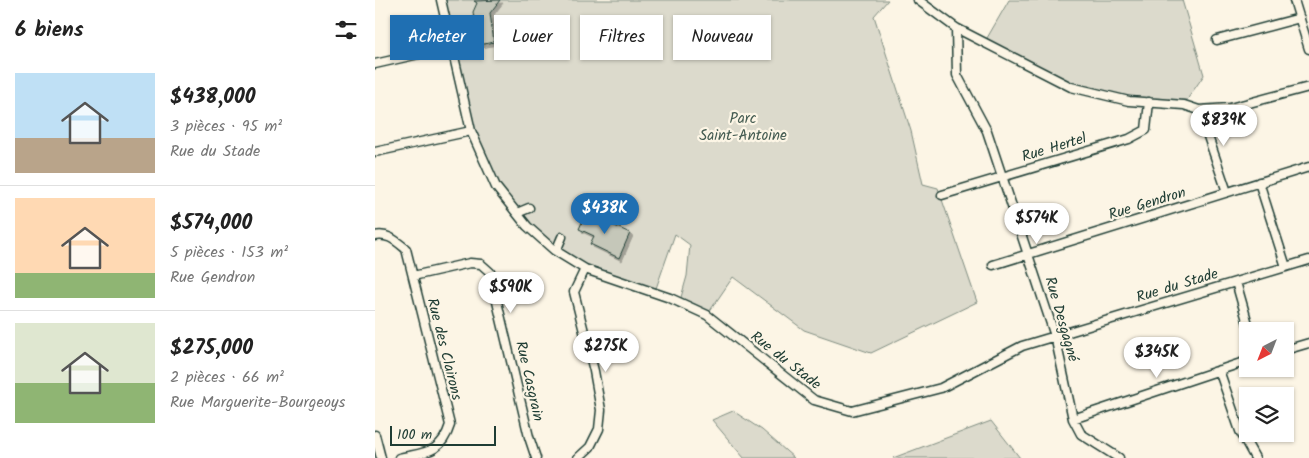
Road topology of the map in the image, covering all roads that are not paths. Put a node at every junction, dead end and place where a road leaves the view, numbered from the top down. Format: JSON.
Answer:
{"nodes":[{"id":1,"x":441,"y":0,"type":"edge"},
{"id":2,"x":918,"y":0,"type":"edge"},
{"id":3,"x":1294,"y":0,"type":"edge"},
{"id":4,"x":444,"y":15,"type":"edge"},
{"id":5,"x":1300,"y":18,"type":"junction"},
{"id":6,"x":956,"y":28,"type":"junction"},
{"id":7,"x":1217,"y":40,"type":"dead end"},
{"id":8,"x":1309,"y":49,"type":"edge"},
{"id":9,"x":393,"y":60,"type":"edge"},
{"id":10,"x":453,"y":60,"type":"edge"},
{"id":11,"x":375,"y":64,"type":"edge"},
{"id":12,"x":1309,"y":87,"type":"edge"},
{"id":13,"x":1149,"y":102,"type":"junction"},
{"id":14,"x":1199,"y":110,"type":"junction"},
{"id":15,"x":471,"y":131,"type":"junction"},
{"id":16,"x":375,"y":152,"type":"edge"},
{"id":17,"x":1309,"y":167,"type":"edge"},
{"id":18,"x":1002,"y":177,"type":"junction"},
{"id":19,"x":1259,"y":182,"type":"junction"},
{"id":20,"x":1227,"y":192,"type":"junction"},
{"id":21,"x":943,"y":195,"type":"dead end"},
{"id":22,"x":529,"y":208,"type":"dead end"},
{"id":23,"x":517,"y":213,"type":"junction"},
{"id":24,"x":375,"y":236,"type":"edge"},
{"id":25,"x":562,"y":237,"type":"dead end"},
{"id":26,"x":556,"y":251,"type":"junction"},
{"id":27,"x":1028,"y":254,"type":"junction"},
{"id":28,"x":1309,"y":260,"type":"edge"},
{"id":29,"x":993,"y":265,"type":"dead end"},
{"id":30,"x":1286,"y":267,"type":"junction"},
{"id":31,"x":585,"y":269,"type":"junction"},
{"id":32,"x":413,"y":276,"type":"junction"},
{"id":33,"x":1236,"y":282,"type":"junction"},
{"id":34,"x":1248,"y":322,"type":"edge"},
{"id":35,"x":1055,"y":336,"type":"junction"},
{"id":36,"x":1309,"y":343,"type":"edge"},
{"id":37,"x":1294,"y":347,"type":"edge"},
{"id":38,"x":1239,"y":364,"type":"edge"},
{"id":39,"x":1219,"y":370,"type":"junction"},
{"id":40,"x":1073,"y":419,"type":"junction"},
{"id":41,"x":375,"y":435,"type":"edge"},
{"id":42,"x":381,"y":458,"type":"edge"},
{"id":43,"x":399,"y":458,"type":"edge"},
{"id":44,"x":536,"y":458,"type":"edge"},
{"id":45,"x":578,"y":458,"type":"edge"},
{"id":46,"x":1119,"y":458,"type":"edge"},
{"id":47,"x":1255,"y":458,"type":"edge"}],
"edges":[{"from":1,"to":4,"type":"street","name":"Rue du Stade"},
{"from":2,"to":6,"type":"street"},
{"from":3,"to":5,"type":"street"},
{"from":5,"to":7,"type":"street"},
{"from":5,"to":8,"type":"street"},
{"from":6,"to":13,"type":"street"},
{"from":6,"to":18,"type":"street","name":"Rue Desgagné"},
{"from":9,"to":11,"type":"street"},
{"from":10,"to":15,"type":"street","name":"Rue du Stade"},
{"from":12,"to":14,"type":"street"},
{"from":13,"to":14,"type":"street"},
{"from":13,"to":18,"type":"street","name":"Rue Hertel"},
{"from":14,"to":20,"type":"street"},
{"from":15,"to":16,"type":"street"},
{"from":15,"to":23,"type":"street","name":"Rue du Stade"},
{"from":17,"to":19,"type":"street","name":"Rue Gendron"},
{"from":18,"to":21,"type":"street","name":"Rue Hertel"},
{"from":18,"to":27,"type":"street","name":"Rue Desgagné"},
{"from":19,"to":20,"type":"street","name":"Rue Gendron"},
{"from":19,"to":30,"type":"street"},
{"from":20,"to":27,"type":"street","name":"Rue Gendron"},
{"from":22,"to":23,"type":"street"},
{"from":23,"to":26,"type":"street","name":"Rue du Stade"},
{"from":24,"to":32,"type":"street","name":"Rue des Clairons"},
{"from":25,"to":26,"type":"street"},
{"from":26,"to":31,"type":"street","name":"Rue du Stade"},
{"from":27,"to":29,"type":"street","name":"Rue Gendron"},
{"from":27,"to":35,"type":"street","name":"Rue Desgagné"},
{"from":28,"to":30,"type":"street","name":"Rue du Stade"},
{"from":30,"to":33,"type":"street","name":"Rue du Stade"},
{"from":31,"to":35,"type":"street","name":"Rue du Stade"},
{"from":31,"to":45,"type":"street"},
{"from":32,"to":43,"type":"street","name":"Rue des Clairons"},
{"from":32,"to":44,"type":"street","name":"Rue Casgrain"},
{"from":33,"to":34,"type":"street"},
{"from":33,"to":35,"type":"street","name":"Rue du Stade"},
{"from":35,"to":40,"type":"street","name":"Rue Desgagné"},
{"from":36,"to":37,"type":"street"},
{"from":38,"to":39,"type":"street"},
{"from":39,"to":40,"type":"street"},
{"from":39,"to":47,"type":"street"},
{"from":40,"to":46,"type":"street","name":"Rue Desgagné"},
{"from":41,"to":42,"type":"street"}]}
